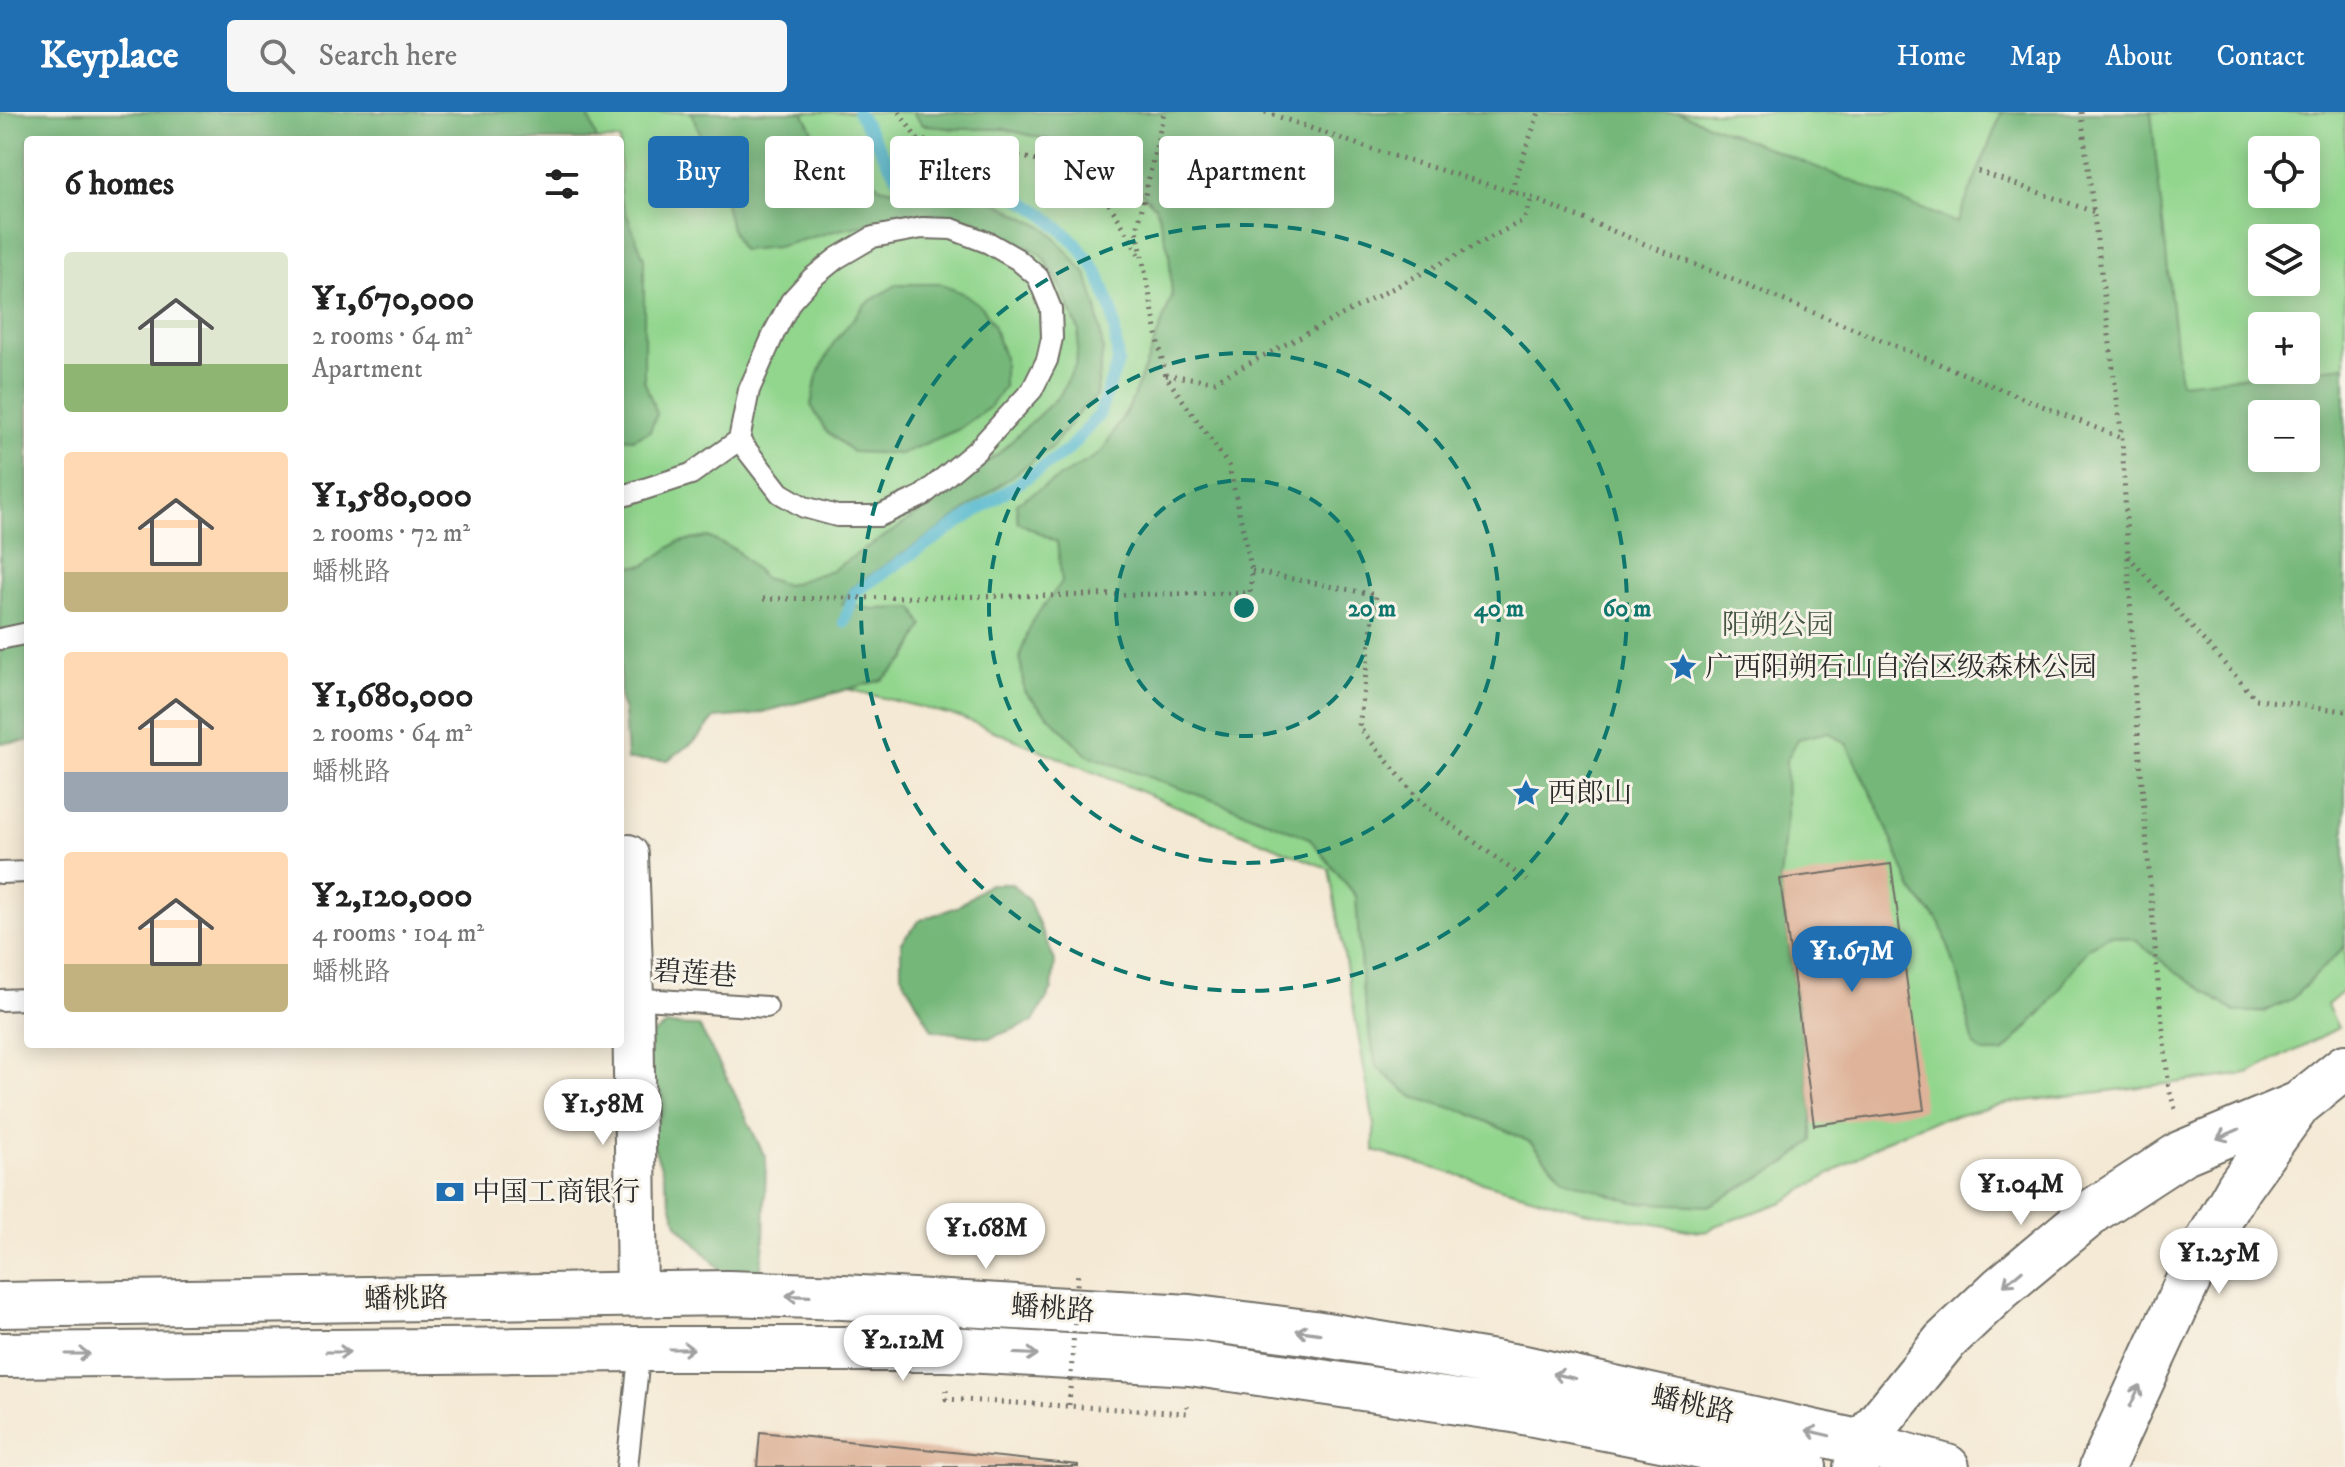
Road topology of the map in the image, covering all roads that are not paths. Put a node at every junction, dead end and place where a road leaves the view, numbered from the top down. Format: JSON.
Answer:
{"nodes":[{"id":1,"x":739,"y":440,"type":"junction"},
{"id":2,"x":624,"y":496,"type":"edge"},
{"id":3,"x":24,"y":634,"type":"edge"},
{"id":4,"x":0,"y":639,"type":"edge"},
{"id":5,"x":628,"y":855,"type":"dead end"},
{"id":6,"x":24,"y":872,"type":"edge"},
{"id":7,"x":0,"y":873,"type":"edge"},
{"id":8,"x":626,"y":998,"type":"edge"},
{"id":9,"x":24,"y":999,"type":"edge"},
{"id":10,"x":0,"y":1000,"type":"edge"},
{"id":11,"x":767,"y":1007,"type":"dead end"},
{"id":12,"x":2345,"y":1067,"type":"edge"},
{"id":13,"x":2299,"y":1104,"type":"junction"},
{"id":14,"x":637,"y":1295,"type":"junction"},
{"id":15,"x":0,"y":1305,"type":"edge"},
{"id":16,"x":640,"y":1349,"type":"junction"},
{"id":17,"x":0,"y":1355,"type":"edge"},
{"id":18,"x":1859,"y":1455,"type":"edge"},
{"id":19,"x":627,"y":1467,"type":"edge"},
{"id":20,"x":1804,"y":1467,"type":"edge"},
{"id":21,"x":1947,"y":1467,"type":"edge"},
{"id":22,"x":2102,"y":1467,"type":"edge"}],
"edges":[{"from":1,"to":1,"type":"lane"},
{"from":1,"to":2,"type":"lane"},
{"from":3,"to":4,"type":"lane"},
{"from":5,"to":8,"type":"street"},
{"from":6,"to":7,"type":"lane"},
{"from":8,"to":11,"type":"lane","name":"碧莲巷"},
{"from":8,"to":14,"type":"street"},
{"from":9,"to":10,"type":"lane"},
{"from":12,"to":13,"type":"main road"},
{"from":13,"to":18,"type":"main road","one_way":true},
{"from":22,"to":13,"type":"main road","one_way":true},
{"from":14,"to":15,"type":"main road","name":"蟠桃路"},
{"from":18,"to":14,"type":"main road","name":"蟠桃路","one_way":true},
{"from":17,"to":16,"type":"main road","name":"蟠桃路","one_way":true},
{"from":16,"to":19,"type":"lane"},
{"from":16,"to":20,"type":"main road","name":"蟠桃路","one_way":true},
{"from":18,"to":21,"type":"main road","name":"蟠桃路"}]}
